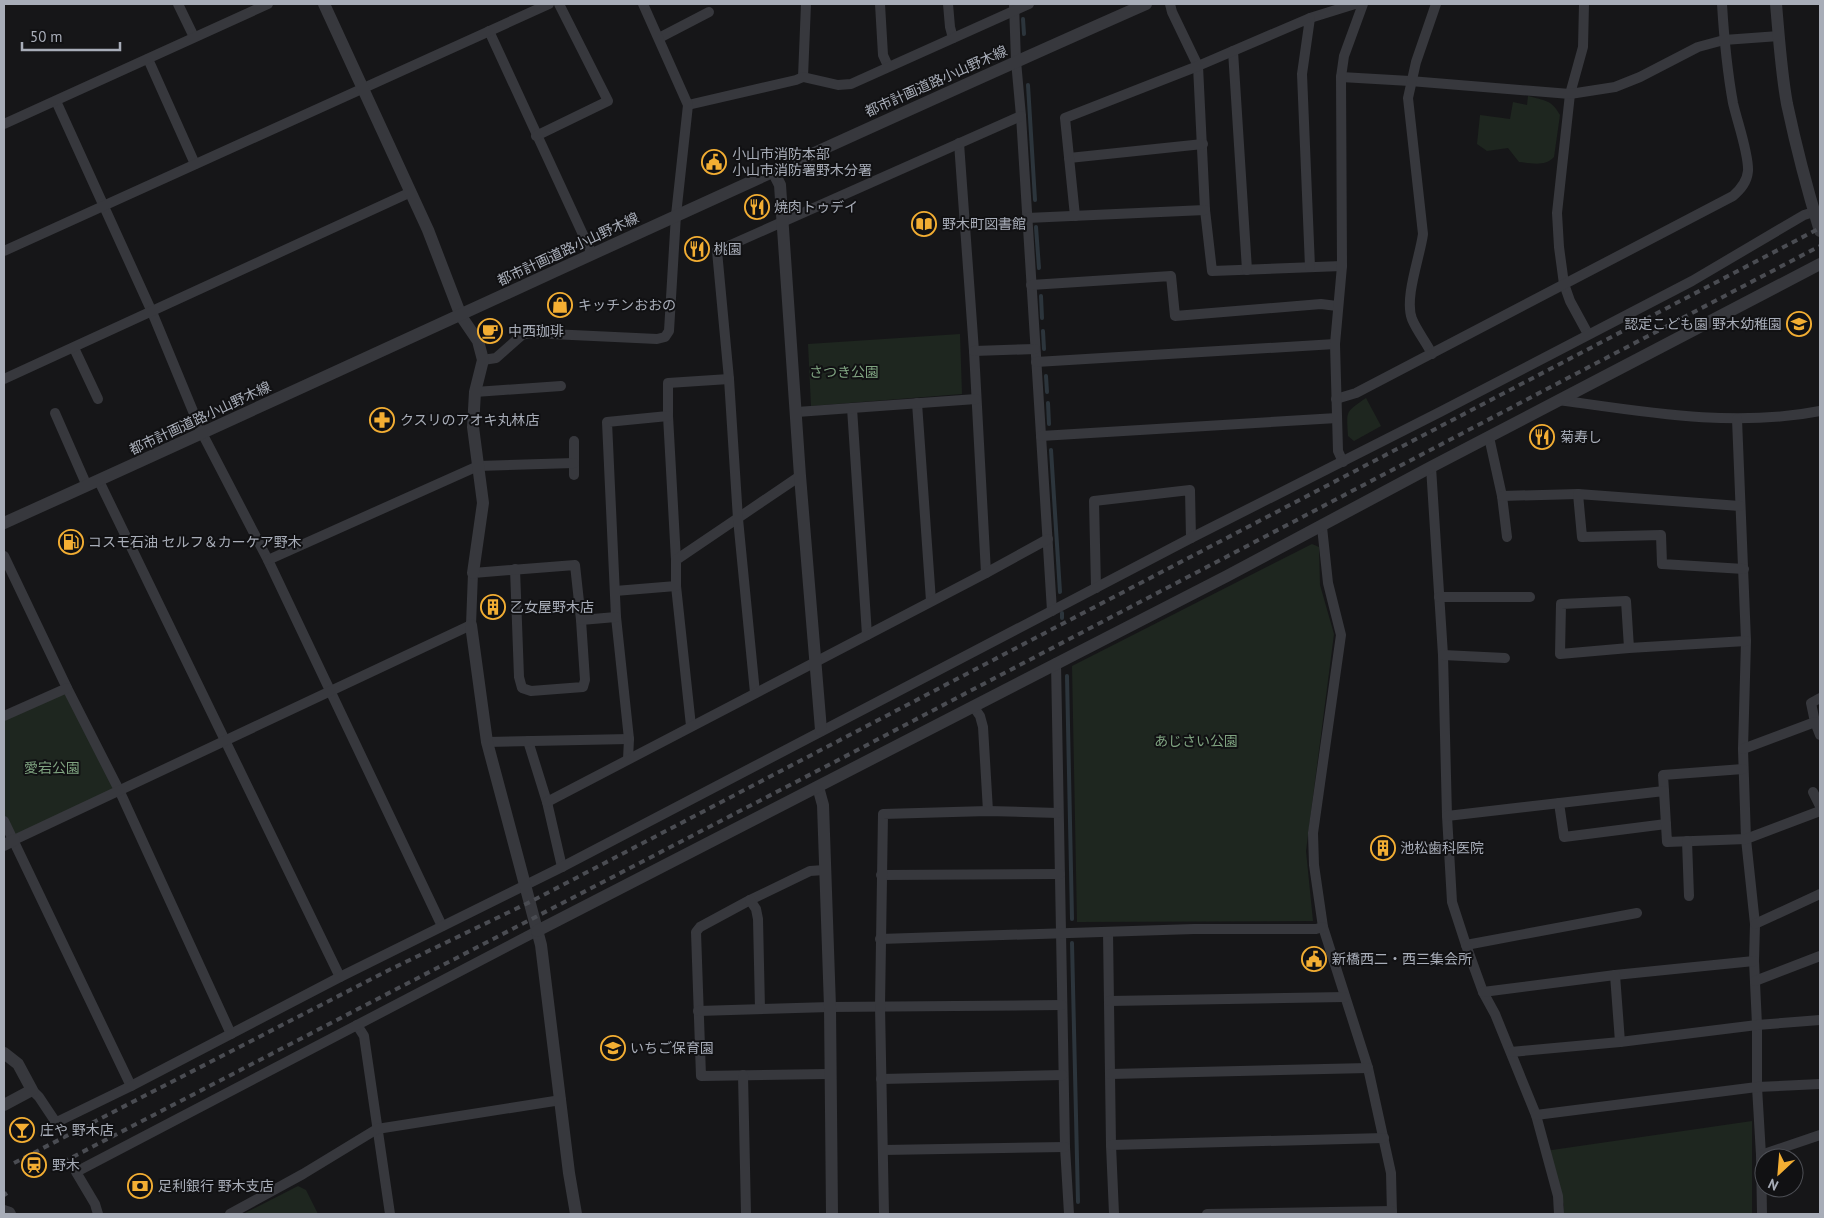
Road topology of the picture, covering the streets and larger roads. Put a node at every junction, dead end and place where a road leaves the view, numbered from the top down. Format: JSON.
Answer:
{"nodes":[{"id":1,"x":178,"y":4,"type":"edge"},
{"id":2,"x":268,"y":4,"type":"edge"},
{"id":3,"x":324,"y":4,"type":"edge"},
{"id":4,"x":549,"y":4,"type":"edge"},
{"id":5,"x":559,"y":4,"type":"edge"},
{"id":6,"x":643,"y":4,"type":"edge"},
{"id":7,"x":806,"y":4,"type":"edge"},
{"id":8,"x":880,"y":4,"type":"edge"},
{"id":9,"x":948,"y":4,"type":"edge"},
{"id":10,"x":1029,"y":4,"type":"edge"},
{"id":11,"x":1146,"y":4,"type":"edge"},
{"id":12,"x":1170,"y":4,"type":"edge"},
{"id":13,"x":1355,"y":4,"type":"edge"},
{"id":14,"x":1363,"y":4,"type":"edge"},
{"id":15,"x":1436,"y":4,"type":"edge"},
{"id":16,"x":1584,"y":4,"type":"edge"},
{"id":17,"x":1722,"y":4,"type":"edge"},
{"id":18,"x":1776,"y":4,"type":"edge"},
{"id":19,"x":1014,"y":7,"type":"edge"},
{"id":20,"x":709,"y":12,"type":"dead end"},
{"id":21,"x":1310,"y":18,"type":"junction"},
{"id":22,"x":489,"y":31,"type":"junction"},
{"id":23,"x":1779,"y":36,"type":"junction"},
{"id":24,"x":194,"y":37,"type":"junction"},
{"id":25,"x":659,"y":38,"type":"junction"},
{"id":26,"x":953,"y":38,"type":"junction"},
{"id":27,"x":1724,"y":40,"type":"junction"},
{"id":28,"x":1233,"y":51,"type":"junction"},
{"id":29,"x":148,"y":59,"type":"junction"},
{"id":30,"x":1016,"y":61,"type":"junction"},
{"id":31,"x":888,"y":66,"type":"junction"},
{"id":32,"x":1198,"y":66,"type":"junction"},
{"id":33,"x":803,"y":76,"type":"junction"},
{"id":34,"x":1341,"y":77,"type":"junction"},
{"id":35,"x":1410,"y":81,"type":"junction"},
{"id":36,"x":363,"y":88,"type":"junction"},
{"id":37,"x":1570,"y":94,"type":"junction"},
{"id":38,"x":56,"y":101,"type":"junction"},
{"id":39,"x":688,"y":105,"type":"junction"},
{"id":40,"x":1021,"y":116,"type":"junction"},
{"id":41,"x":4,"y":124,"type":"edge"},
{"id":42,"x":536,"y":136,"type":"junction"},
{"id":43,"x":959,"y":143,"type":"junction"},
{"id":44,"x":1203,"y":144,"type":"junction"},
{"id":45,"x":1069,"y":158,"type":"junction"},
{"id":46,"x":194,"y":164,"type":"junction"},
{"id":47,"x":772,"y":171,"type":"junction"},
{"id":48,"x":411,"y":192,"type":"junction"},
{"id":49,"x":103,"y":206,"type":"junction"},
{"id":50,"x":1205,"y":210,"type":"junction"},
{"id":51,"x":1814,"y":212,"type":"junction"},
{"id":52,"x":676,"y":215,"type":"junction"},
{"id":53,"x":1075,"y":216,"type":"junction"},
{"id":54,"x":1027,"y":218,"type":"junction"},
{"id":55,"x":783,"y":222,"type":"junction"},
{"id":56,"x":1820,"y":231,"type":"edge"},
{"id":57,"x":4,"y":251,"type":"edge"},
{"id":58,"x":592,"y":254,"type":"junction"},
{"id":59,"x":1820,"y":264,"type":"edge"},
{"id":60,"x":1310,"y":266,"type":"junction"},
{"id":61,"x":1342,"y":266,"type":"junction"},
{"id":62,"x":1247,"y":270,"type":"junction"},
{"id":63,"x":1564,"y":284,"type":"junction"},
{"id":64,"x":1031,"y":285,"type":"junction"},
{"id":65,"x":1337,"y":306,"type":"junction"},
{"id":66,"x":152,"y":312,"type":"junction"},
{"id":67,"x":461,"y":316,"type":"junction"},
{"id":68,"x":1588,"y":334,"type":"junction"},
{"id":69,"x":1335,"y":344,"type":"junction"},
{"id":70,"x":74,"y":348,"type":"junction"},
{"id":71,"x":1035,"y":349,"type":"junction"},
{"id":72,"x":974,"y":351,"type":"junction"},
{"id":73,"x":1432,"y":354,"type":"junction"},
{"id":74,"x":483,"y":360,"type":"junction"},
{"id":75,"x":1036,"y":362,"type":"junction"},
{"id":76,"x":4,"y":379,"type":"edge"},
{"id":77,"x":729,"y":379,"type":"junction"},
{"id":78,"x":561,"y":386,"type":"dead end"},
{"id":79,"x":475,"y":392,"type":"junction"},
{"id":80,"x":98,"y":399,"type":"dead end"},
{"id":81,"x":976,"y":399,"type":"junction"},
{"id":82,"x":1336,"y":399,"type":"junction"},
{"id":83,"x":1559,"y":400,"type":"junction"},
{"id":84,"x":917,"y":404,"type":"junction"},
{"id":85,"x":852,"y":408,"type":"junction"},
{"id":86,"x":1820,"y":410,"type":"edge"},
{"id":87,"x":797,"y":412,"type":"junction"},
{"id":88,"x":55,"y":413,"type":"dead end"},
{"id":89,"x":668,"y":416,"type":"junction"},
{"id":90,"x":1337,"y":418,"type":"junction"},
{"id":91,"x":1737,"y":419,"type":"junction"},
{"id":92,"x":202,"y":433,"type":"junction"},
{"id":93,"x":1041,"y":436,"type":"junction"},
{"id":94,"x":1489,"y":437,"type":"junction"},
{"id":95,"x":574,"y":441,"type":"dead end"},
{"id":96,"x":1342,"y":462,"type":"junction"},
{"id":97,"x":574,"y":463,"type":"junction"},
{"id":98,"x":478,"y":466,"type":"junction"},
{"id":99,"x":1431,"y":467,"type":"junction"},
{"id":100,"x":574,"y":475,"type":"dead end"},
{"id":101,"x":800,"y":476,"type":"junction"},
{"id":102,"x":93,"y":483,"type":"junction"},
{"id":103,"x":1578,"y":494,"type":"junction"},
{"id":104,"x":1502,"y":496,"type":"junction"},
{"id":105,"x":1740,"y":506,"type":"junction"},
{"id":106,"x":738,"y":519,"type":"junction"},
{"id":107,"x":4,"y":523,"type":"edge"},
{"id":108,"x":1322,"y":527,"type":"junction"},
{"id":109,"x":1507,"y":536,"type":"dead end"},
{"id":110,"x":1191,"y":538,"type":"junction"},
{"id":111,"x":1048,"y":539,"type":"junction"},
{"id":112,"x":4,"y":556,"type":"edge"},
{"id":113,"x":268,"y":560,"type":"junction"},
{"id":114,"x":676,"y":560,"type":"junction"},
{"id":115,"x":514,"y":569,"type":"junction"},
{"id":116,"x":1744,"y":569,"type":"junction"},
{"id":117,"x":473,"y":573,"type":"junction"},
{"id":118,"x":986,"y":573,"type":"junction"},
{"id":119,"x":676,"y":586,"type":"junction"},
{"id":120,"x":1096,"y":588,"type":"junction"},
{"id":121,"x":614,"y":590,"type":"junction"},
{"id":122,"x":1439,"y":596,"type":"junction"},
{"id":123,"x":1530,"y":597,"type":"dead end"},
{"id":124,"x":931,"y":601,"type":"junction"},
{"id":125,"x":1052,"y":611,"type":"junction"},
{"id":126,"x":616,"y":618,"type":"junction"},
{"id":127,"x":581,"y":620,"type":"junction"},
{"id":128,"x":471,"y":625,"type":"junction"},
{"id":129,"x":867,"y":635,"type":"junction"},
{"id":130,"x":1746,"y":642,"type":"junction"},
{"id":131,"x":1629,"y":648,"type":"junction"},
{"id":132,"x":1443,"y":655,"type":"junction"},
{"id":133,"x":1505,"y":658,"type":"dead end"},
{"id":134,"x":816,"y":661,"type":"junction"},
{"id":135,"x":1056,"y":663,"type":"junction"},
{"id":136,"x":67,"y":688,"type":"junction"},
{"id":137,"x":330,"y":690,"type":"junction"},
{"id":138,"x":755,"y":693,"type":"junction"},
{"id":139,"x":1820,"y":698,"type":"edge"},
{"id":140,"x":973,"y":706,"type":"junction"},
{"id":141,"x":4,"y":716,"type":"edge"},
{"id":142,"x":1815,"y":722,"type":"junction"},
{"id":143,"x":691,"y":726,"type":"junction"},
{"id":144,"x":822,"y":730,"type":"junction"},
{"id":145,"x":1820,"y":735,"type":"edge"},
{"id":146,"x":629,"y":739,"type":"junction"},
{"id":147,"x":226,"y":741,"type":"junction"},
{"id":148,"x":528,"y":741,"type":"junction"},
{"id":149,"x":487,"y":742,"type":"junction"},
{"id":150,"x":1742,"y":749,"type":"junction"},
{"id":151,"x":628,"y":759,"type":"junction"},
{"id":152,"x":1743,"y":769,"type":"junction"},
{"id":153,"x":818,"y":788,"type":"junction"},
{"id":154,"x":1664,"y":791,"type":"junction"},
{"id":155,"x":120,"y":792,"type":"junction"},
{"id":156,"x":1813,"y":792,"type":"dead end"},
{"id":157,"x":547,"y":802,"type":"junction"},
{"id":158,"x":1559,"y":803,"type":"junction"},
{"id":159,"x":1820,"y":806,"type":"edge"},
{"id":160,"x":988,"y":811,"type":"junction"},
{"id":161,"x":1820,"y":811,"type":"edge"},
{"id":162,"x":1058,"y":813,"type":"junction"},
{"id":163,"x":1447,"y":816,"type":"junction"},
{"id":164,"x":4,"y":821,"type":"edge"},
{"id":165,"x":1666,"y":824,"type":"junction"},
{"id":166,"x":1746,"y":839,"type":"junction"},
{"id":167,"x":1687,"y":841,"type":"junction"},
{"id":168,"x":9,"y":843,"type":"edge"},
{"id":169,"x":562,"y":867,"type":"junction"},
{"id":170,"x":824,"y":870,"type":"junction"},
{"id":171,"x":1060,"y":874,"type":"junction"},
{"id":172,"x":881,"y":875,"type":"junction"},
{"id":173,"x":524,"y":885,"type":"junction"},
{"id":174,"x":1820,"y":894,"type":"edge"},
{"id":175,"x":1690,"y":896,"type":"dead end"},
{"id":176,"x":750,"y":900,"type":"junction"},
{"id":177,"x":1637,"y":912,"type":"dead end"},
{"id":178,"x":1755,"y":924,"type":"junction"},
{"id":179,"x":442,"y":926,"type":"junction"},
{"id":180,"x":1323,"y":927,"type":"junction"},
{"id":181,"x":537,"y":931,"type":"junction"},
{"id":182,"x":1108,"y":932,"type":"junction"},
{"id":183,"x":1061,"y":934,"type":"junction"},
{"id":184,"x":880,"y":939,"type":"junction"},
{"id":185,"x":1466,"y":945,"type":"junction"},
{"id":186,"x":1820,"y":956,"type":"edge"},
{"id":187,"x":1754,"y":961,"type":"junction"},
{"id":188,"x":1615,"y":976,"type":"junction"},
{"id":189,"x":340,"y":977,"type":"junction"},
{"id":190,"x":1755,"y":981,"type":"junction"},
{"id":191,"x":1483,"y":992,"type":"junction"},
{"id":192,"x":1344,"y":997,"type":"junction"},
{"id":193,"x":1109,"y":1001,"type":"junction"},
{"id":194,"x":1062,"y":1005,"type":"junction"},
{"id":195,"x":830,"y":1006,"type":"junction"},
{"id":196,"x":880,"y":1006,"type":"junction"},
{"id":197,"x":760,"y":1009,"type":"junction"},
{"id":198,"x":698,"y":1011,"type":"junction"},
{"id":199,"x":1820,"y":1020,"type":"edge"},
{"id":200,"x":1757,"y":1025,"type":"junction"},
{"id":201,"x":357,"y":1026,"type":"junction"},
{"id":202,"x":231,"y":1034,"type":"junction"},
{"id":203,"x":1620,"y":1042,"type":"junction"},
{"id":204,"x":1510,"y":1052,"type":"junction"},
{"id":205,"x":4,"y":1053,"type":"edge"},
{"id":206,"x":1368,"y":1068,"type":"junction"},
{"id":207,"x":830,"y":1074,"type":"junction"},
{"id":208,"x":1110,"y":1074,"type":"junction"},
{"id":209,"x":743,"y":1075,"type":"junction"},
{"id":210,"x":1063,"y":1075,"type":"junction"},
{"id":211,"x":881,"y":1079,"type":"junction"},
{"id":212,"x":1820,"y":1084,"type":"edge"},
{"id":213,"x":131,"y":1086,"type":"junction"},
{"id":214,"x":1757,"y":1087,"type":"junction"},
{"id":215,"x":32,"y":1090,"type":"junction"},
{"id":216,"x":560,"y":1100,"type":"junction"},
{"id":217,"x":4,"y":1105,"type":"edge"},
{"id":218,"x":1536,"y":1115,"type":"junction"},
{"id":219,"x":377,"y":1129,"type":"junction"},
{"id":220,"x":1820,"y":1135,"type":"edge"},
{"id":221,"x":1384,"y":1138,"type":"junction"},
{"id":222,"x":1111,"y":1145,"type":"junction"},
{"id":223,"x":1065,"y":1147,"type":"junction"},
{"id":224,"x":1761,"y":1148,"type":"edge"},
{"id":225,"x":1782,"y":1148,"type":"edge"},
{"id":226,"x":883,"y":1150,"type":"junction"},
{"id":227,"x":1762,"y":1198,"type":"edge"},
{"id":228,"x":4,"y":1210,"type":"edge"},
{"id":229,"x":1392,"y":1213,"type":"edge"},
{"id":230,"x":11,"y":1214,"type":"edge"},
{"id":231,"x":98,"y":1214,"type":"edge"},
{"id":232,"x":230,"y":1214,"type":"edge"},
{"id":233,"x":390,"y":1214,"type":"edge"},
{"id":234,"x":576,"y":1214,"type":"edge"},
{"id":235,"x":746,"y":1214,"type":"edge"},
{"id":236,"x":832,"y":1214,"type":"edge"},
{"id":237,"x":884,"y":1214,"type":"edge"},
{"id":238,"x":1069,"y":1214,"type":"edge"},
{"id":239,"x":1114,"y":1214,"type":"edge"},
{"id":240,"x":1207,"y":1214,"type":"edge"},
{"id":241,"x":1559,"y":1214,"type":"edge"},
{"id":242,"x":1762,"y":1214,"type":"edge"}],
"edges":[{"from":1,"to":24,"type":"street"},
{"from":2,"to":24,"type":"street"},
{"from":3,"to":36,"type":"street"},
{"from":4,"to":22,"type":"street"},
{"from":5,"to":42,"type":"street"},
{"from":6,"to":25,"type":"street"},
{"from":7,"to":33,"type":"street"},
{"from":8,"to":31,"type":"street"},
{"from":9,"to":26,"type":"street"},
{"from":10,"to":19,"type":"street"},
{"from":11,"to":30,"type":"street","name":"都市計画道路小山野木線"},
{"from":12,"to":32,"type":"street"},
{"from":13,"to":21,"type":"street"},
{"from":14,"to":34,"type":"street"},
{"from":15,"to":35,"type":"street"},
{"from":16,"to":37,"type":"street"},
{"from":17,"to":27,"type":"street"},
{"from":18,"to":23,"type":"street"},
{"from":19,"to":26,"type":"street"},
{"from":19,"to":30,"type":"street"},
{"from":20,"to":25,"type":"street"},
{"from":21,"to":28,"type":"street"},
{"from":21,"to":60,"type":"street"},
{"from":22,"to":36,"type":"street"},
{"from":22,"to":42,"type":"street"},
{"from":23,"to":27,"type":"street"},
{"from":23,"to":51,"type":"street"},
{"from":24,"to":29,"type":"street"},
{"from":25,"to":39,"type":"street"},
{"from":26,"to":31,"type":"street"},
{"from":27,"to":37,"type":"street"},
{"from":27,"to":63,"type":"street"},
{"from":28,"to":32,"type":"street"},
{"from":28,"to":62,"type":"street"},
{"from":29,"to":38,"type":"street"},
{"from":29,"to":46,"type":"street"},
{"from":30,"to":40,"type":"street"},
{"from":30,"to":47,"type":"street","name":"都市計画道路小山野木線"},
{"from":31,"to":33,"type":"street"},
{"from":32,"to":44,"type":"street"},
{"from":32,"to":45,"type":"street"},
{"from":33,"to":39,"type":"street"},
{"from":34,"to":35,"type":"street"},
{"from":34,"to":61,"type":"street"},
{"from":35,"to":37,"type":"street"},
{"from":35,"to":73,"type":"street"},
{"from":36,"to":46,"type":"street"},
{"from":36,"to":48,"type":"street"},
{"from":37,"to":63,"type":"street"},
{"from":38,"to":41,"type":"street"},
{"from":38,"to":49,"type":"street"},
{"from":39,"to":52,"type":"street"},
{"from":40,"to":43,"type":"street"},
{"from":40,"to":54,"type":"street"},
{"from":42,"to":58,"type":"street"},
{"from":43,"to":55,"type":"street"},
{"from":43,"to":72,"type":"street"},
{"from":44,"to":45,"type":"street"},
{"from":44,"to":50,"type":"street"},
{"from":45,"to":53,"type":"street"},
{"from":46,"to":49,"type":"street"},
{"from":47,"to":52,"type":"street","name":"都市計画道路小山野木線"},
{"from":47,"to":55,"type":"street"},
{"from":48,"to":66,"type":"street"},
{"from":48,"to":67,"type":"street"},
{"from":49,"to":57,"type":"street"},
{"from":49,"to":66,"type":"street"},
{"from":50,"to":53,"type":"street"},
{"from":50,"to":62,"type":"street"},
{"from":51,"to":56,"type":"street"},
{"from":51,"to":68,"type":"street"},
{"from":52,"to":58,"type":"street","name":"都市計画道路小山野木線"},
{"from":52,"to":74,"type":"street"},
{"from":53,"to":54,"type":"street"},
{"from":54,"to":64,"type":"street"},
{"from":55,"to":77,"type":"street"},
{"from":55,"to":87,"type":"street"},
{"from":58,"to":67,"type":"street","name":"都市計画道路小山野木線"},
{"from":59,"to":83,"type":"street"},
{"from":60,"to":61,"type":"street"},
{"from":60,"to":62,"type":"street"},
{"from":61,"to":65,"type":"street"},
{"from":63,"to":68,"type":"street"},
{"from":63,"to":73,"type":"street"},
{"from":64,"to":65,"type":"street"},
{"from":64,"to":71,"type":"street"},
{"from":65,"to":69,"type":"street"},
{"from":66,"to":70,"type":"street"},
{"from":66,"to":92,"type":"street"},
{"from":67,"to":74,"type":"street"},
{"from":67,"to":92,"type":"street","name":"都市計画道路小山野木線"},
{"from":68,"to":96,"type":"street"},
{"from":69,"to":75,"type":"street"},
{"from":69,"to":82,"type":"street"},
{"from":70,"to":76,"type":"street"},
{"from":70,"to":80,"type":"street"},
{"from":71,"to":72,"type":"street"},
{"from":71,"to":75,"type":"street"},
{"from":72,"to":81,"type":"street"},
{"from":73,"to":82,"type":"street"},
{"from":74,"to":79,"type":"street"},
{"from":75,"to":93,"type":"street"},
{"from":77,"to":89,"type":"street"},
{"from":77,"to":106,"type":"street"},
{"from":78,"to":79,"type":"street"},
{"from":79,"to":98,"type":"street"},
{"from":81,"to":84,"type":"street"},
{"from":81,"to":118,"type":"street"},
{"from":82,"to":90,"type":"street"},
{"from":83,"to":91,"type":"street"},
{"from":83,"to":94,"type":"street"},
{"from":84,"to":85,"type":"street"},
{"from":84,"to":124,"type":"street"},
{"from":85,"to":87,"type":"street"},
{"from":85,"to":129,"type":"street"},
{"from":86,"to":91,"type":"street"},
{"from":87,"to":101,"type":"street"},
{"from":88,"to":102,"type":"street"},
{"from":89,"to":114,"type":"street"},
{"from":89,"to":121,"type":"street"},
{"from":90,"to":93,"type":"street"},
{"from":90,"to":96,"type":"street"},
{"from":91,"to":105,"type":"street"},
{"from":92,"to":102,"type":"street","name":"都市計画道路小山野木線"},
{"from":92,"to":113,"type":"street"},
{"from":93,"to":111,"type":"street"},
{"from":94,"to":99,"type":"street"},
{"from":94,"to":104,"type":"street"},
{"from":95,"to":97,"type":"street"},
{"from":96,"to":110,"type":"street"},
{"from":97,"to":98,"type":"street"},
{"from":97,"to":100,"type":"street"},
{"from":98,"to":113,"type":"street"},
{"from":98,"to":117,"type":"street"},
{"from":99,"to":108,"type":"street"},
{"from":99,"to":122,"type":"street"},
{"from":101,"to":106,"type":"street"},
{"from":101,"to":134,"type":"street"},
{"from":102,"to":107,"type":"street","name":"都市計画道路小山野木線"},
{"from":102,"to":147,"type":"street"},
{"from":103,"to":104,"type":"street"},
{"from":103,"to":105,"type":"street"},
{"from":103,"to":116,"type":"street"},
{"from":104,"to":109,"type":"street"},
{"from":105,"to":116,"type":"street"},
{"from":106,"to":114,"type":"street"},
{"from":106,"to":138,"type":"street"},
{"from":108,"to":135,"type":"street"},
{"from":108,"to":180,"type":"street"},
{"from":110,"to":120,"type":"street"},
{"from":110,"to":120,"type":"street"},
{"from":111,"to":118,"type":"street"},
{"from":111,"to":125,"type":"street"},
{"from":112,"to":136,"type":"street"},
{"from":113,"to":137,"type":"street"},
{"from":114,"to":119,"type":"street"},
{"from":115,"to":117,"type":"street"},
{"from":115,"to":127,"type":"street"},
{"from":115,"to":127,"type":"street"},
{"from":116,"to":130,"type":"street"},
{"from":117,"to":128,"type":"street"},
{"from":118,"to":124,"type":"street"},
{"from":119,"to":121,"type":"street"},
{"from":119,"to":143,"type":"street"},
{"from":120,"to":125,"type":"street"},
{"from":121,"to":126,"type":"street"},
{"from":122,"to":123,"type":"street"},
{"from":122,"to":132,"type":"street"},
{"from":124,"to":129,"type":"street"},
{"from":125,"to":144,"type":"street"},
{"from":126,"to":127,"type":"street"},
{"from":126,"to":146,"type":"street"},
{"from":128,"to":137,"type":"street"},
{"from":128,"to":149,"type":"street"},
{"from":129,"to":134,"type":"street"},
{"from":130,"to":131,"type":"street"},
{"from":130,"to":150,"type":"street"},
{"from":131,"to":131,"type":"street"},
{"from":132,"to":133,"type":"street"},
{"from":132,"to":163,"type":"street"},
{"from":134,"to":138,"type":"street"},
{"from":134,"to":144,"type":"street"},
{"from":135,"to":140,"type":"street"},
{"from":135,"to":162,"type":"street"},
{"from":136,"to":141,"type":"street"},
{"from":136,"to":155,"type":"street"},
{"from":137,"to":147,"type":"street"},
{"from":137,"to":179,"type":"street"},
{"from":138,"to":143,"type":"street"},
{"from":139,"to":142,"type":"street"},
{"from":140,"to":153,"type":"street"},
{"from":140,"to":160,"type":"street"},
{"from":142,"to":145,"type":"street"},
{"from":142,"to":150,"type":"street"},
{"from":143,"to":151,"type":"street"},
{"from":144,"to":169,"type":"street"},
{"from":146,"to":148,"type":"street"},
{"from":146,"to":151,"type":"street"},
{"from":147,"to":155,"type":"street"},
{"from":147,"to":189,"type":"street"},
{"from":148,"to":149,"type":"street"},
{"from":148,"to":157,"type":"street"},
{"from":149,"to":173,"type":"street"},
{"from":150,"to":152,"type":"street"},
{"from":151,"to":157,"type":"street"},
{"from":152,"to":154,"type":"street"},
{"from":152,"to":166,"type":"street"},
{"from":153,"to":170,"type":"street"},
{"from":153,"to":181,"type":"street"},
{"from":154,"to":158,"type":"street"},
{"from":154,"to":165,"type":"street"},
{"from":155,"to":168,"type":"street"},
{"from":155,"to":202,"type":"street"},
{"from":156,"to":159,"type":"street"},
{"from":157,"to":169,"type":"street"},
{"from":158,"to":163,"type":"street"},
{"from":158,"to":165,"type":"street"},
{"from":160,"to":162,"type":"street"},
{"from":160,"to":172,"type":"street"},
{"from":161,"to":166,"type":"street"},
{"from":162,"to":171,"type":"street"},
{"from":163,"to":185,"type":"street"},
{"from":164,"to":168,"type":"street"},
{"from":165,"to":167,"type":"street"},
{"from":166,"to":167,"type":"street"},
{"from":166,"to":178,"type":"street"},
{"from":167,"to":175,"type":"street"},
{"from":168,"to":213,"type":"street"},
{"from":169,"to":173,"type":"street"},
{"from":170,"to":176,"type":"street"},
{"from":170,"to":195,"type":"street"},
{"from":171,"to":172,"type":"street"},
{"from":171,"to":183,"type":"street"},
{"from":172,"to":184,"type":"street"},
{"from":173,"to":179,"type":"street"},
{"from":173,"to":181,"type":"street"},
{"from":174,"to":178,"type":"street"},
{"from":176,"to":197,"type":"street"},
{"from":176,"to":198,"type":"street"},
{"from":177,"to":185,"type":"street"},
{"from":178,"to":187,"type":"street"},
{"from":179,"to":189,"type":"street"},
{"from":180,"to":182,"type":"street"},
{"from":180,"to":192,"type":"street"},
{"from":181,"to":201,"type":"street"},
{"from":181,"to":216,"type":"street"},
{"from":182,"to":183,"type":"street"},
{"from":182,"to":193,"type":"street"},
{"from":183,"to":184,"type":"street"},
{"from":183,"to":194,"type":"street"},
{"from":184,"to":196,"type":"street"},
{"from":185,"to":191,"type":"street"},
{"from":186,"to":190,"type":"street"},
{"from":187,"to":188,"type":"street"},
{"from":187,"to":190,"type":"street"},
{"from":188,"to":191,"type":"street"},
{"from":188,"to":203,"type":"street"},
{"from":189,"to":202,"type":"street"},
{"from":190,"to":200,"type":"street"},
{"from":191,"to":204,"type":"street"},
{"from":192,"to":193,"type":"street"},
{"from":192,"to":206,"type":"street"},
{"from":193,"to":208,"type":"street"},
{"from":194,"to":196,"type":"street"},
{"from":194,"to":210,"type":"street"},
{"from":195,"to":196,"type":"street"},
{"from":195,"to":197,"type":"street"},
{"from":195,"to":207,"type":"street"},
{"from":196,"to":211,"type":"street"},
{"from":197,"to":198,"type":"street"},
{"from":198,"to":209,"type":"street"},
{"from":199,"to":200,"type":"street"},
{"from":200,"to":203,"type":"street"},
{"from":200,"to":214,"type":"street"},
{"from":201,"to":219,"type":"street"},
{"from":201,"to":231,"type":"street"},
{"from":202,"to":213,"type":"street"},
{"from":203,"to":204,"type":"street"},
{"from":204,"to":218,"type":"street"},
{"from":205,"to":215,"type":"street"},
{"from":206,"to":208,"type":"street"},
{"from":206,"to":221,"type":"street"},
{"from":207,"to":209,"type":"street"},
{"from":207,"to":236,"type":"street"},
{"from":208,"to":222,"type":"street"},
{"from":209,"to":235,"type":"street"},
{"from":210,"to":211,"type":"street"},
{"from":210,"to":223,"type":"street"},
{"from":211,"to":226,"type":"street"},
{"from":212,"to":214,"type":"street"},
{"from":213,"to":215,"type":"street"},
{"from":214,"to":218,"type":"street"},
{"from":214,"to":224,"type":"street"},
{"from":215,"to":217,"type":"street"},
{"from":216,"to":219,"type":"street"},
{"from":216,"to":234,"type":"street"},
{"from":218,"to":241,"type":"street"},
{"from":219,"to":232,"type":"street"},
{"from":219,"to":233,"type":"street"},
{"from":220,"to":225,"type":"street"},
{"from":221,"to":222,"type":"street"},
{"from":221,"to":229,"type":"street"},
{"from":222,"to":239,"type":"street"},
{"from":223,"to":226,"type":"street"},
{"from":223,"to":238,"type":"street"},
{"from":226,"to":237,"type":"street"},
{"from":227,"to":242,"type":"street"},
{"from":228,"to":230,"type":"street"},
{"from":229,"to":240,"type":"street"}]}
